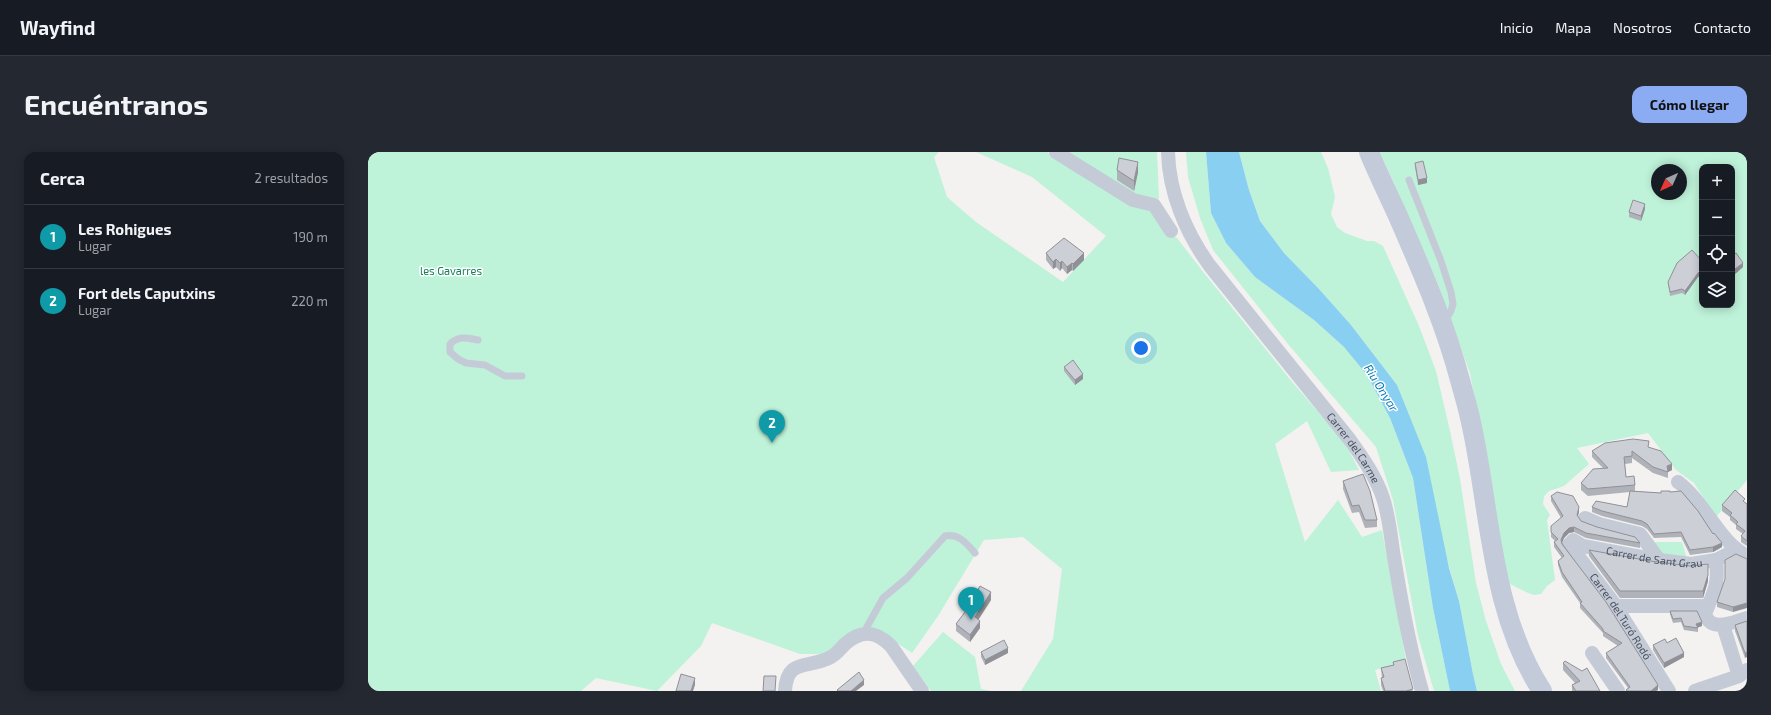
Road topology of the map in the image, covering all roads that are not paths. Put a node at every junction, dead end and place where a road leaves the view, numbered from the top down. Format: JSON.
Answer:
{"nodes":[{"id":1,"x":1056,"y":152,"type":"edge"},
{"id":2,"x":1168,"y":152,"type":"edge"},
{"id":3,"x":1369,"y":152,"type":"edge"},
{"id":4,"x":1409,"y":180,"type":"dead end"},
{"id":5,"x":1171,"y":231,"type":"dead end"},
{"id":6,"x":1443,"y":325,"type":"junction"},
{"id":7,"x":478,"y":340,"type":"dead end"},
{"id":8,"x":522,"y":376,"type":"dead end"},
{"id":9,"x":1678,"y":482,"type":"dead end"},
{"id":10,"x":1584,"y":518,"type":"dead end"},
{"id":11,"x":1571,"y":542,"type":"joint"},
{"id":12,"x":1588,"y":547,"type":"junction"},
{"id":13,"x":975,"y":553,"type":"dead end"},
{"id":14,"x":1741,"y":553,"type":"edge"},
{"id":15,"x":1659,"y":560,"type":"junction"},
{"id":16,"x":1716,"y":560,"type":"junction"},
{"id":17,"x":1583,"y":561,"type":"junction"},
{"id":18,"x":1617,"y":606,"type":"dead end"},
{"id":19,"x":1708,"y":606,"type":"junction"},
{"id":20,"x":1747,"y":618,"type":"edge"},
{"id":21,"x":1717,"y":625,"type":"junction"},
{"id":22,"x":863,"y":634,"type":"junction"},
{"id":23,"x":1592,"y":653,"type":"dead end"},
{"id":24,"x":1744,"y":673,"type":"edge"},
{"id":25,"x":785,"y":691,"type":"edge"},
{"id":26,"x":922,"y":691,"type":"edge"},
{"id":27,"x":1422,"y":691,"type":"edge"},
{"id":28,"x":1542,"y":691,"type":"edge"},
{"id":29,"x":1618,"y":691,"type":"edge"},
{"id":30,"x":1668,"y":691,"type":"edge"},
{"id":31,"x":1695,"y":691,"type":"edge"}],
"edges":[{"from":1,"to":5,"type":"street"},
{"from":2,"to":27,"type":"street","name":"Carrer del Carme"},
{"from":3,"to":6,"type":"main road"},
{"from":4,"to":6,"type":"lane"},
{"from":6,"to":28,"type":"main road"},
{"from":7,"to":8,"type":"lane"},
{"from":9,"to":14,"type":"street"},
{"from":10,"to":15,"type":"street"},
{"from":11,"to":12,"type":"street","name":"Carrer de Sant Grau"},
{"from":11,"to":17,"type":"street","name":"Carrer del Turó Rodó"},
{"from":12,"to":15,"type":"street","name":"Carrer de Sant Grau"},
{"from":12,"to":17,"type":"street"},
{"from":13,"to":22,"type":"lane"},
{"from":14,"to":16,"type":"street","name":"Carrer de Sant Grau"},
{"from":15,"to":16,"type":"street","name":"Carrer de Sant Grau"},
{"from":16,"to":19,"type":"street"},
{"from":17,"to":30,"type":"street","name":"Carrer del Turó Rodó"},
{"from":18,"to":19,"type":"street"},
{"from":19,"to":21,"type":"street"},
{"from":20,"to":21,"type":"street"},
{"from":21,"to":24,"type":"street"},
{"from":22,"to":25,"type":"street"},
{"from":22,"to":26,"type":"street"},
{"from":23,"to":29,"type":"street"},
{"from":24,"to":31,"type":"street"}]}
